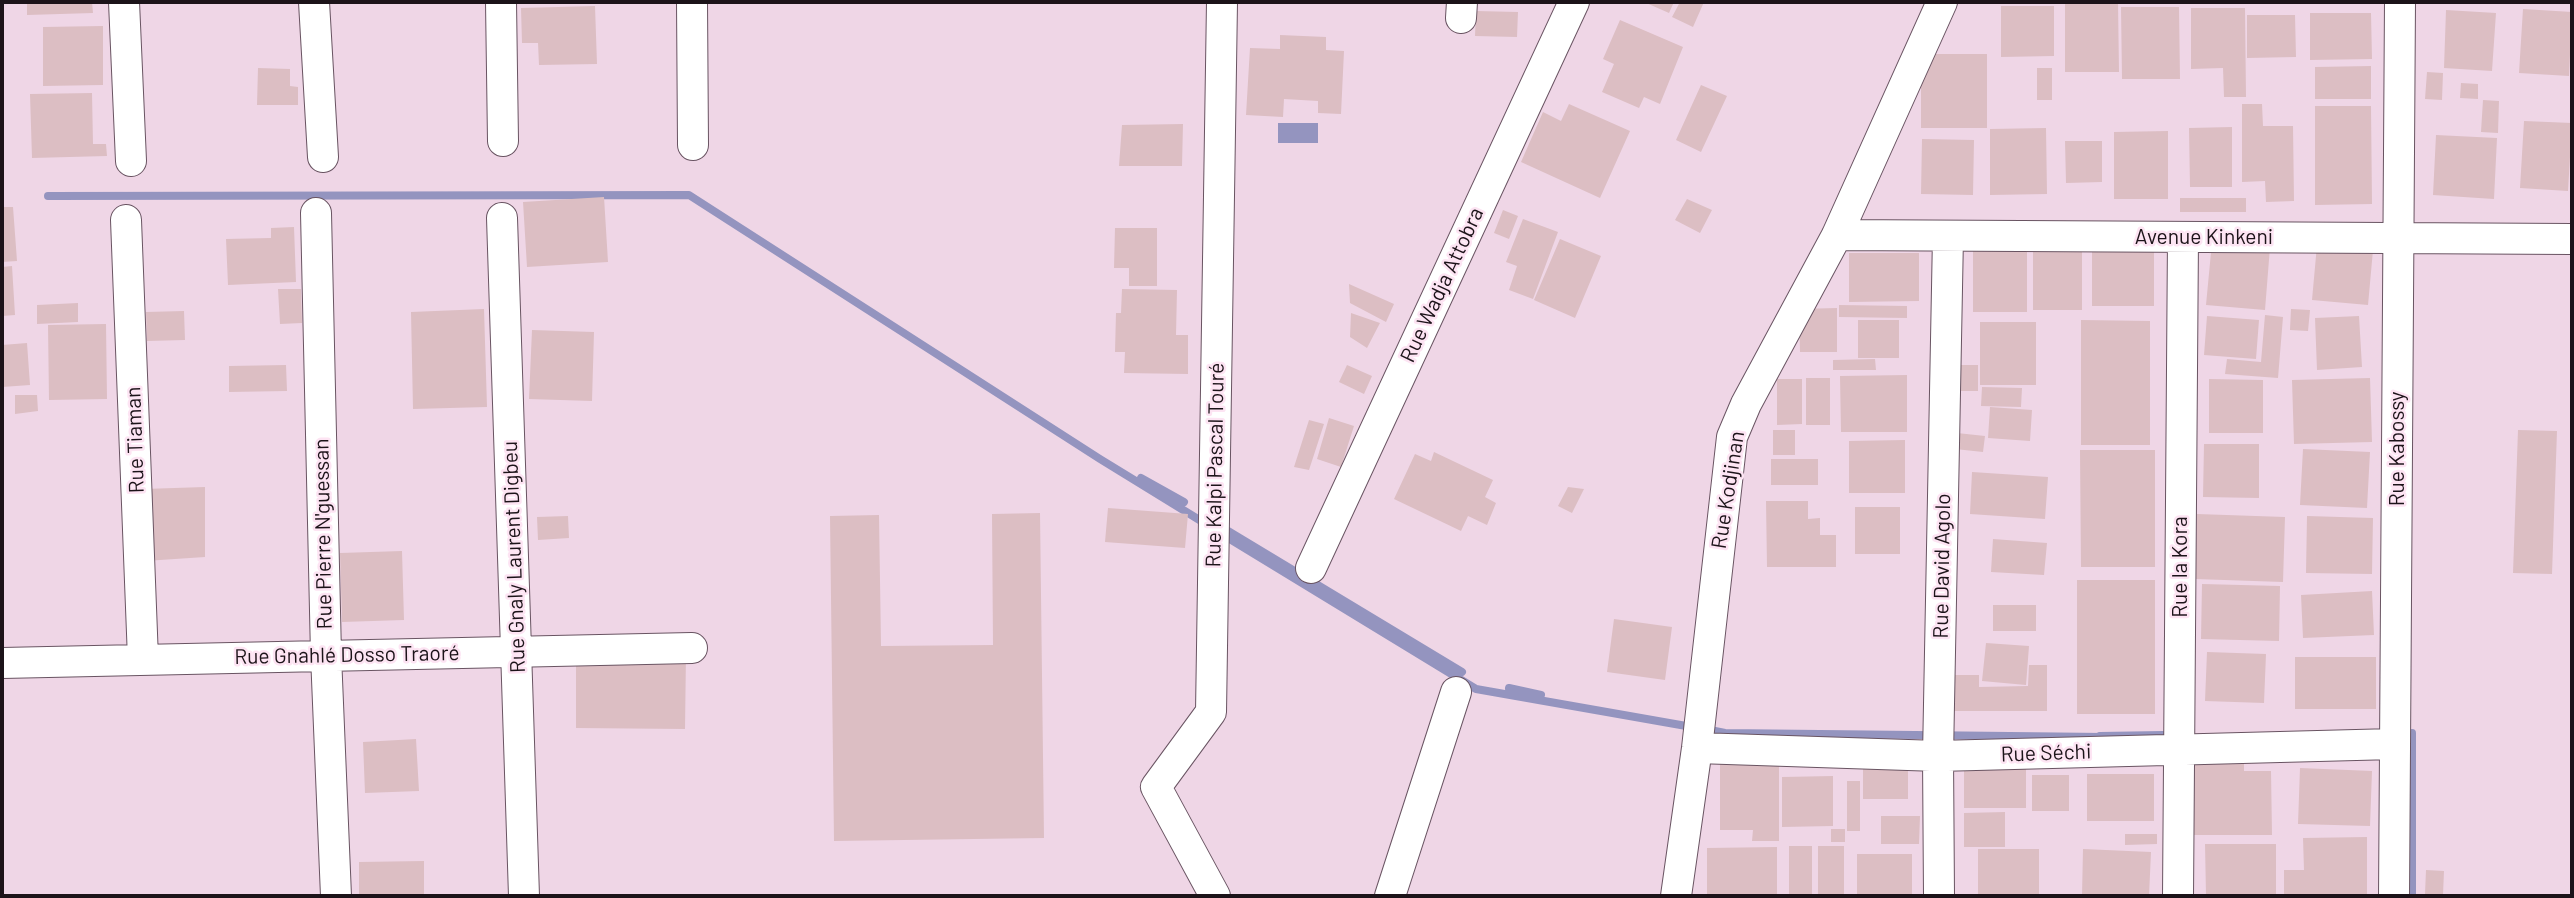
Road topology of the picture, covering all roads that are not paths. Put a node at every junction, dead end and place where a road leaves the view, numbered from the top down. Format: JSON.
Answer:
{"nodes":[{"id":1,"x":124,"y":2,"type":"edge"},
{"id":2,"x":314,"y":2,"type":"edge"},
{"id":3,"x":501,"y":2,"type":"edge"},
{"id":4,"x":692,"y":2,"type":"edge"},
{"id":5,"x":1222,"y":2,"type":"edge"},
{"id":6,"x":1574,"y":2,"type":"edge"},
{"id":7,"x":1942,"y":2,"type":"edge"},
{"id":8,"x":2400,"y":2,"type":"edge"},
{"id":9,"x":503,"y":141,"type":"dead end"},
{"id":10,"x":693,"y":145,"type":"dead end"},
{"id":11,"x":323,"y":157,"type":"dead end"},
{"id":12,"x":131,"y":161,"type":"dead end"},
{"id":13,"x":316,"y":213,"type":"dead end"},
{"id":14,"x":502,"y":218,"type":"dead end"},
{"id":15,"x":126,"y":220,"type":"dead end"},
{"id":16,"x":1837,"y":235,"type":"junction"},
{"id":17,"x":1948,"y":236,"type":"junction"},
{"id":18,"x":2183,"y":237,"type":"junction"},
{"id":19,"x":2398,"y":239,"type":"junction"},
{"id":20,"x":2572,"y":239,"type":"edge"},
{"id":21,"x":1311,"y":568,"type":"dead end"},
{"id":22,"x":692,"y":648,"type":"dead end"},
{"id":23,"x":518,"y":651,"type":"junction"},
{"id":24,"x":326,"y":655,"type":"junction"},
{"id":25,"x":144,"y":659,"type":"junction"},
{"id":26,"x":2,"y":663,"type":"edge"},
{"id":27,"x":1457,"y":692,"type":"dead end"},
{"id":28,"x":2395,"y":744,"type":"junction"},
{"id":29,"x":1697,"y":748,"type":"junction"},
{"id":30,"x":2179,"y":749,"type":"junction"},
{"id":31,"x":1938,"y":756,"type":"junction"},
{"id":32,"x":335,"y":896,"type":"edge"},
{"id":33,"x":524,"y":896,"type":"edge"},
{"id":34,"x":1215,"y":896,"type":"edge"},
{"id":35,"x":1390,"y":896,"type":"edge"},
{"id":36,"x":1676,"y":896,"type":"edge"},
{"id":37,"x":1939,"y":896,"type":"edge"},
{"id":38,"x":2178,"y":896,"type":"edge"},
{"id":39,"x":2394,"y":896,"type":"edge"}],
"edges":[{"from":1,"to":12,"type":"street"},
{"from":2,"to":11,"type":"street"},
{"from":3,"to":9,"type":"street"},
{"from":4,"to":10,"type":"street"},
{"from":5,"to":34,"type":"street","name":"Rue Kalpi Pascal Touré"},
{"from":6,"to":21,"type":"street","name":"Rue Wadja Attobra"},
{"from":7,"to":16,"type":"street","name":"Rue Kodjinan"},
{"from":8,"to":19,"type":"street","name":"Rue Kabossy"},
{"from":13,"to":24,"type":"street","name":"Rue Pierre N'guessan"},
{"from":14,"to":23,"type":"street","name":"Rue Gnaly Laurent Digbeu"},
{"from":15,"to":25,"type":"street","name":"Rue Tiaman"},
{"from":16,"to":17,"type":"street","name":"Avenue Kinkeni"},
{"from":16,"to":29,"type":"street","name":"Rue Kodjinan"},
{"from":17,"to":18,"type":"street","name":"Avenue Kinkeni"},
{"from":17,"to":31,"type":"street","name":"Rue David Agolo"},
{"from":18,"to":19,"type":"street","name":"Avenue Kinkeni"},
{"from":18,"to":30,"type":"street","name":"Rue la Kora"},
{"from":19,"to":20,"type":"street","name":"Avenue Kinkeni"},
{"from":19,"to":28,"type":"street","name":"Rue Kabossy"},
{"from":22,"to":23,"type":"street","name":"Rue Gnahlé Dosso Traoré"},
{"from":23,"to":24,"type":"street","name":"Rue Gnahlé Dosso Traoré"},
{"from":23,"to":33,"type":"street","name":"Rue Gnaly Laurent Digbeu"},
{"from":24,"to":25,"type":"street","name":"Rue Gnahlé Dosso Traoré"},
{"from":24,"to":32,"type":"street","name":"Rue Pierre N'guessan"},
{"from":25,"to":26,"type":"street","name":"Rue Gnahlé Dosso Traoré"},
{"from":27,"to":35,"type":"street"},
{"from":28,"to":30,"type":"street","name":"Rue Séchi"},
{"from":28,"to":39,"type":"street","name":"Rue Kabossy"},
{"from":29,"to":31,"type":"street","name":"Rue Séchi"},
{"from":29,"to":36,"type":"street","name":"Rue Kodjinan"},
{"from":30,"to":31,"type":"street","name":"Rue Séchi"},
{"from":30,"to":38,"type":"street","name":"Rue la Kora"},
{"from":31,"to":37,"type":"street","name":"Rue David Agolo"}]}
